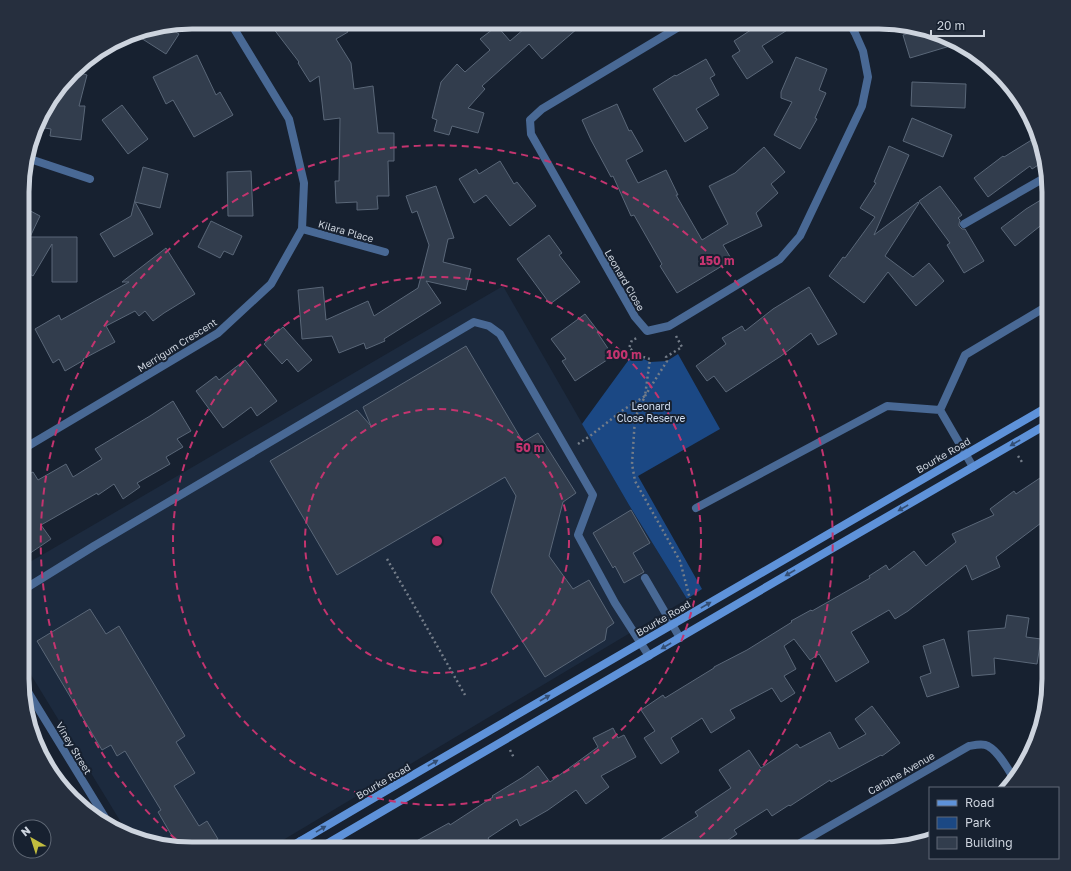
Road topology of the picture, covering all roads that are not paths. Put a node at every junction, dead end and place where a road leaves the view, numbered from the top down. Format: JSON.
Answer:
{"nodes":[{"id":1,"x":234,"y":29,"type":"edge"},
{"id":2,"x":675,"y":29,"type":"edge"},
{"id":3,"x":853,"y":29,"type":"edge"},
{"id":4,"x":32,"y":160,"type":"edge"},
{"id":5,"x":90,"y":179,"type":"dead end"},
{"id":6,"x":1042,"y":179,"type":"edge"},
{"id":7,"x":964,"y":224,"type":"dead end"},
{"id":8,"x":302,"y":229,"type":"junction"},
{"id":9,"x":384,"y":252,"type":"dead end"},
{"id":10,"x":1042,"y":309,"type":"edge"},
{"id":11,"x":940,"y":410,"type":"junction"},
{"id":12,"x":1042,"y":410,"type":"edge"},
{"id":13,"x":1042,"y":427,"type":"edge"},
{"id":14,"x":29,"y":445,"type":"edge"},
{"id":15,"x":965,"y":454,"type":"junction"},
{"id":16,"x":973,"y":467,"type":"junction"},
{"id":17,"x":696,"y":508,"type":"dead end"},
{"id":18,"x":645,"y":578,"type":"dead end"},
{"id":19,"x":29,"y":586,"type":"edge"},
{"id":20,"x":672,"y":625,"type":"junction"},
{"id":21,"x":680,"y":638,"type":"junction"},
{"id":22,"x":641,"y":642,"type":"junction"},
{"id":23,"x":649,"y":656,"type":"junction"},
{"id":24,"x":29,"y":694,"type":"edge"},
{"id":25,"x":1011,"y":774,"type":"edge"},
{"id":26,"x":105,"y":817,"type":"edge"},
{"id":27,"x":300,"y":841,"type":"edge"},
{"id":28,"x":330,"y":842,"type":"edge"},
{"id":29,"x":802,"y":842,"type":"edge"}],
"edges":[{"from":1,"to":8,"type":"street","name":"Merrigum Crescent"},
{"from":2,"to":3,"type":"street","name":"Leonard Close"},
{"from":4,"to":5,"type":"street"},
{"from":6,"to":7,"type":"street"},
{"from":8,"to":9,"type":"street","name":"Kilara Place"},
{"from":8,"to":14,"type":"street","name":"Merrigum Crescent"},
{"from":10,"to":11,"type":"street"},
{"from":11,"to":15,"type":"street"},
{"from":11,"to":17,"type":"street"},
{"from":12,"to":15,"type":"main road","name":"Bourke Road"},
{"from":13,"to":16,"type":"main road","one_way":true},
{"from":15,"to":16,"type":"street"},
{"from":20,"to":15,"type":"main road","name":"Bourke Road","one_way":true},
{"from":16,"to":21,"type":"main road","one_way":true},
{"from":18,"to":20,"type":"street"},
{"from":19,"to":22,"type":"street"},
{"from":20,"to":21,"type":"street"},
{"from":20,"to":22,"type":"main road","name":"Bourke Road"},
{"from":21,"to":23,"type":"main road","one_way":true},
{"from":22,"to":23,"type":"street"},
{"from":27,"to":22,"type":"main road","name":"Bourke Road","one_way":true},
{"from":23,"to":28,"type":"main road"},
{"from":24,"to":26,"type":"street","name":"Viney Street"},
{"from":25,"to":29,"type":"street","name":"Carbine Avenue"}]}
